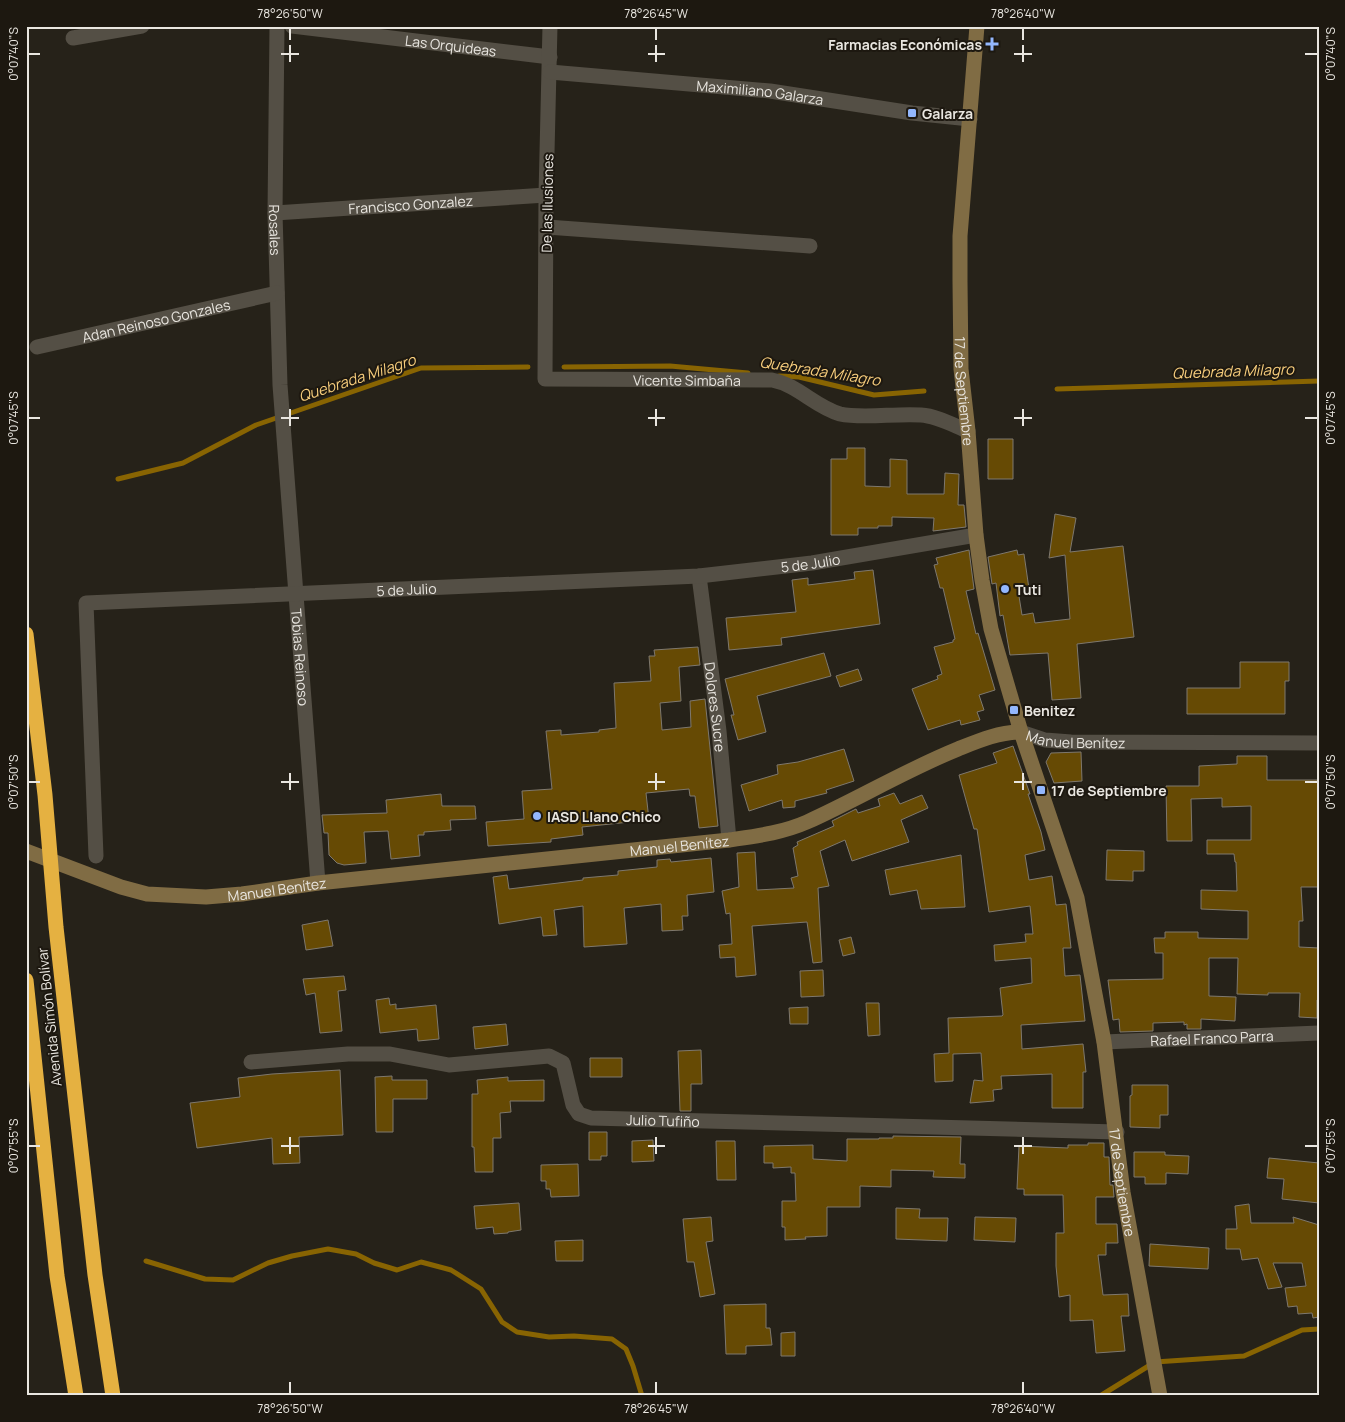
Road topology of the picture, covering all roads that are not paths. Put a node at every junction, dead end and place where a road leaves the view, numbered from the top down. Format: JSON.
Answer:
{"nodes":[{"id":1,"x":142,"y":26,"type":"edge"},
{"id":2,"x":278,"y":26,"type":"edge"},
{"id":3,"x":292,"y":26,"type":"edge"},
{"id":4,"x":550,"y":26,"type":"edge"},
{"id":5,"x":977,"y":26,"type":"edge"},
{"id":6,"x":72,"y":38,"type":"dead end"},
{"id":7,"x":550,"y":57,"type":"junction"},
{"id":8,"x":550,"y":72,"type":"junction"},
{"id":9,"x":970,"y":119,"type":"junction"},
{"id":10,"x":546,"y":195,"type":"junction"},
{"id":11,"x":275,"y":213,"type":"junction"},
{"id":12,"x":547,"y":227,"type":"junction"},
{"id":13,"x":810,"y":246,"type":"dead end"},
{"id":14,"x":277,"y":293,"type":"junction"},
{"id":15,"x":37,"y":347,"type":"dead end"},
{"id":16,"x":545,"y":379,"type":"joint"},
{"id":17,"x":968,"y":430,"type":"junction"},
{"id":18,"x":282,"y":432,"type":"joint"},
{"id":19,"x":976,"y":535,"type":"junction"},
{"id":20,"x":699,"y":576,"type":"junction"},
{"id":21,"x":296,"y":593,"type":"junction"},
{"id":22,"x":26,"y":634,"type":"edge"},
{"id":23,"x":1020,"y":732,"type":"junction"},
{"id":24,"x":1319,"y":743,"type":"edge"},
{"id":25,"x":729,"y":840,"type":"junction"},
{"id":26,"x":26,"y":851,"type":"edge"},
{"id":27,"x":96,"y":856,"type":"dead end"},
{"id":28,"x":318,"y":883,"type":"junction"},
{"id":29,"x":26,"y":980,"type":"edge"},
{"id":30,"x":1319,"y":1033,"type":"edge"},
{"id":31,"x":1104,"y":1042,"type":"junction"},
{"id":32,"x":251,"y":1062,"type":"dead end"},
{"id":33,"x":1117,"y":1132,"type":"junction"},
{"id":34,"x":1160,"y":1392,"type":"edge"},
{"id":35,"x":76,"y":1396,"type":"edge"},
{"id":36,"x":113,"y":1396,"type":"edge"}],
"edges":[{"from":1,"to":6,"type":"street"},
{"from":2,"to":11,"type":"street","name":"Rosales"},
{"from":3,"to":7,"type":"street","name":"Las Orquideas"},
{"from":4,"to":7,"type":"street","name":"De las Ilusiones"},
{"from":5,"to":9,"type":"street","name":"17 de Septiembre"},
{"from":7,"to":8,"type":"street","name":"De las Ilusiones"},
{"from":8,"to":9,"type":"street","name":"Maximiliano Galarza"},
{"from":8,"to":10,"type":"street","name":"De las Ilusiones"},
{"from":9,"to":17,"type":"street","name":"17 de Septiembre"},
{"from":10,"to":11,"type":"street","name":"Francisco Gonzalez"},
{"from":10,"to":12,"type":"street","name":"De las Ilusiones"},
{"from":11,"to":14,"type":"street","name":"Rosales"},
{"from":12,"to":13,"type":"street"},
{"from":12,"to":16,"type":"street","name":"De las Ilusiones"},
{"from":14,"to":15,"type":"street","name":"Adan Reinoso Gonzales"},
{"from":14,"to":18,"type":"street","name":"Rosales"},
{"from":16,"to":17,"type":"street","name":"Vicente Simbaña"},
{"from":17,"to":19,"type":"street","name":"17 de Septiembre"},
{"from":18,"to":21,"type":"street","name":"Tobias Reinoso"},
{"from":19,"to":20,"type":"street","name":"5 de Julio"},
{"from":19,"to":23,"type":"street","name":"17 de Septiembre"},
{"from":20,"to":21,"type":"street","name":"5 de Julio"},
{"from":20,"to":25,"type":"street","name":"Dolores Sucre"},
{"from":21,"to":27,"type":"street","name":"5 de Julio"},
{"from":21,"to":28,"type":"street","name":"Tobias Reinoso"},
{"from":22,"to":36,"type":"highway","name":"Avenida Simón Bolívar"},
{"from":23,"to":24,"type":"street","name":"Manuel Benítez"},
{"from":23,"to":25,"type":"street","name":"Manuel Benítez"},
{"from":23,"to":31,"type":"street","name":"17 de Septiembre"},
{"from":25,"to":28,"type":"street","name":"Manuel Benítez"},
{"from":26,"to":28,"type":"street","name":"Manuel Benítez"},
{"from":29,"to":35,"type":"highway","name":"Avenida Simón Bolívar"},
{"from":30,"to":31,"type":"street","name":"Rafael Franco Parra"},
{"from":31,"to":33,"type":"street","name":"17 de Septiembre"},
{"from":32,"to":33,"type":"street","name":"Julio Tufiño"},
{"from":33,"to":34,"type":"street","name":"17 de Septiembre"}]}
